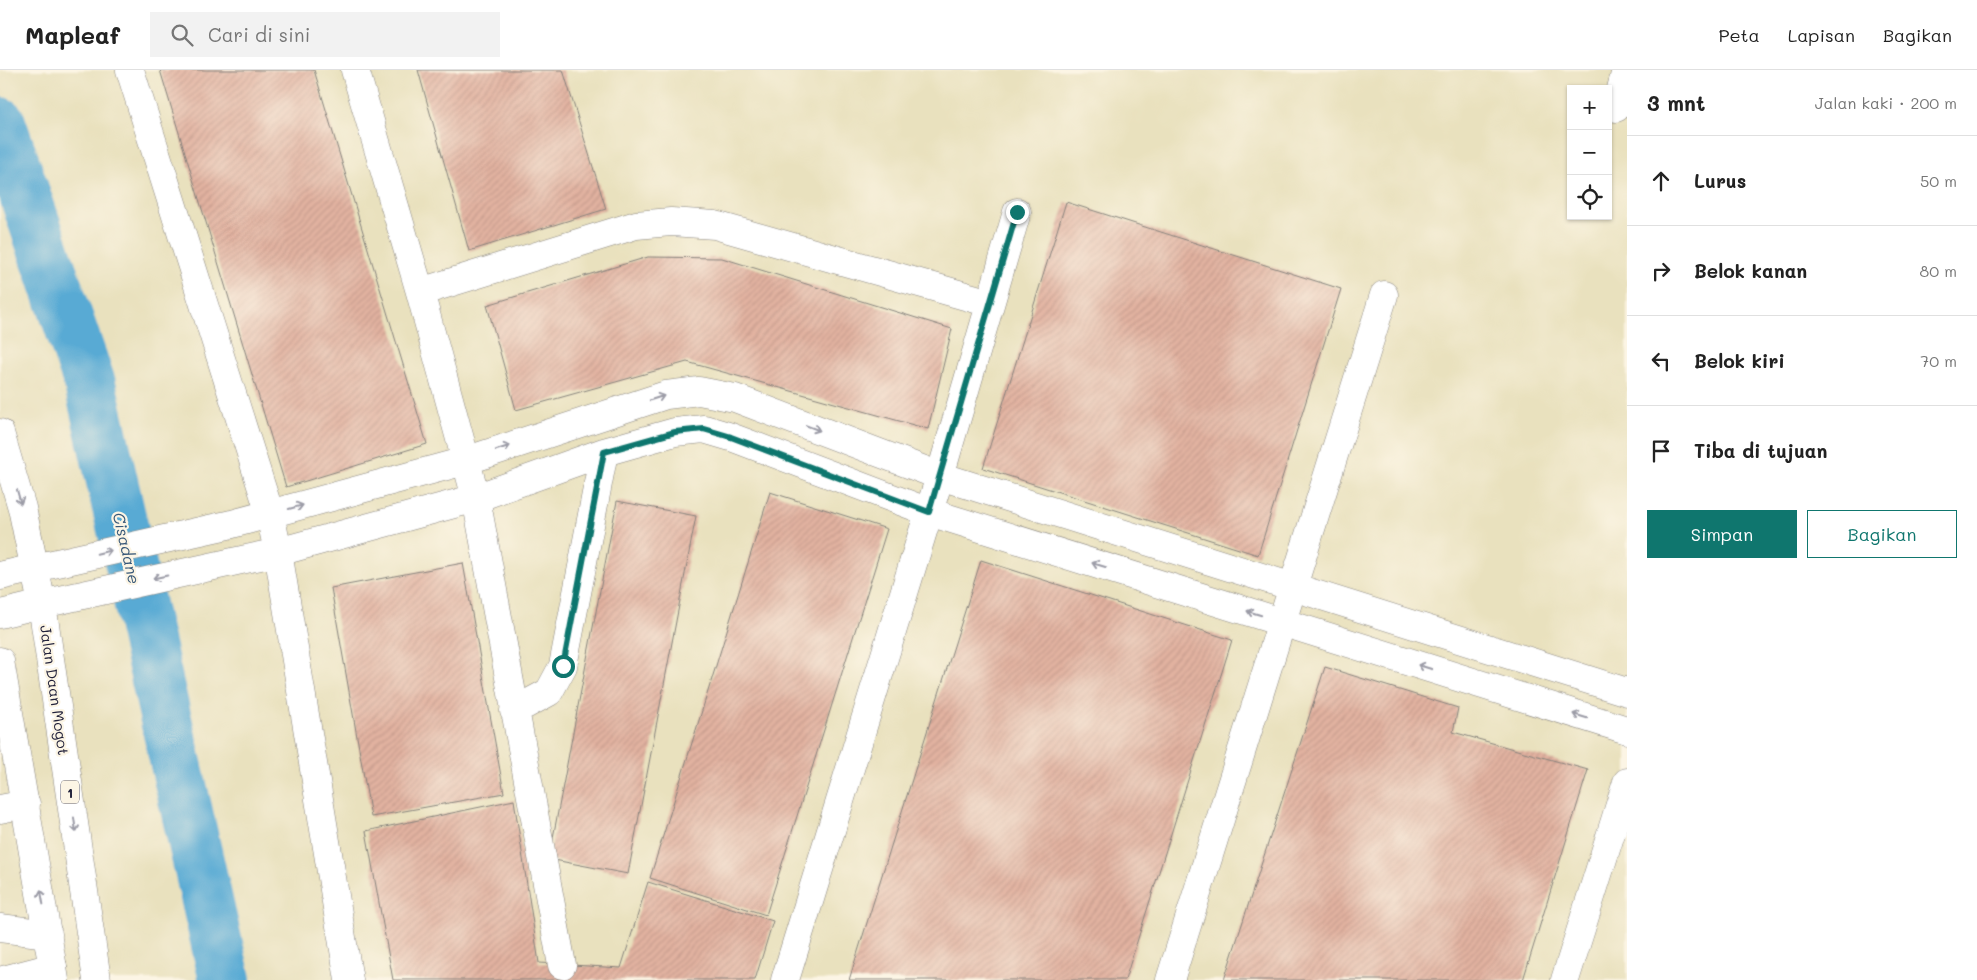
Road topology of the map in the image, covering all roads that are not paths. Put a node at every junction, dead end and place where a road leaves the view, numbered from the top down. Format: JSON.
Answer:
{"nodes":[{"id":1,"x":130,"y":70,"type":"edge"},
{"id":2,"x":355,"y":70,"type":"edge"},
{"id":3,"x":1626,"y":70,"type":"edge"},
{"id":4,"x":1616,"y":108,"type":"dead end"},
{"id":5,"x":1017,"y":212,"type":"dead end"},
{"id":6,"x":420,"y":292,"type":"junction"},
{"id":7,"x":1384,"y":296,"type":"dead end"},
{"id":8,"x":990,"y":303,"type":"junction"},
{"id":9,"x":0,"y":434,"type":"edge"},
{"id":10,"x":604,"y":452,"type":"junction"},
{"id":11,"x":465,"y":461,"type":"junction"},
{"id":12,"x":940,"y":476,"type":"junction"},
{"id":13,"x":476,"y":498,"type":"junction"},
{"id":14,"x":929,"y":512,"type":"junction"},
{"id":15,"x":270,"y":514,"type":"junction"},
{"id":16,"x":278,"y":552,"type":"junction"},
{"id":17,"x":46,"y":565,"type":"junction"},
{"id":18,"x":0,"y":576,"type":"edge"},
{"id":19,"x":1293,"y":587,"type":"junction"},
{"id":20,"x":42,"y":604,"type":"junction"},
{"id":21,"x":0,"y":614,"type":"edge"},
{"id":22,"x":1283,"y":623,"type":"junction"},
{"id":23,"x":0,"y":661,"type":"edge"},
{"id":24,"x":1627,"y":692,"type":"edge"},
{"id":25,"x":514,"y":711,"type":"junction"},
{"id":26,"x":1627,"y":730,"type":"edge"},
{"id":27,"x":1627,"y":782,"type":"edge"},
{"id":28,"x":13,"y":806,"type":"edge"},
{"id":29,"x":0,"y":928,"type":"edge"},
{"id":30,"x":48,"y":934,"type":"junction"},
{"id":31,"x":562,"y":965,"type":"dead end"},
{"id":32,"x":54,"y":974,"type":"edge"},
{"id":33,"x":3,"y":980,"type":"edge"},
{"id":34,"x":98,"y":980,"type":"edge"},
{"id":35,"x":349,"y":980,"type":"edge"},
{"id":36,"x":785,"y":980,"type":"edge"},
{"id":37,"x":1170,"y":980,"type":"edge"},
{"id":38,"x":1565,"y":980,"type":"edge"}],
"edges":[{"from":1,"to":15,"type":"main road"},
{"from":2,"to":6,"type":"main road"},
{"from":3,"to":4,"type":"main road"},
{"from":5,"to":8,"type":"main road"},
{"from":6,"to":8,"type":"main road"},
{"from":6,"to":11,"type":"main road"},
{"from":7,"to":19,"type":"main road"},
{"from":8,"to":12,"type":"main road"},
{"from":9,"to":17,"type":"main road","name":"Jalan Daan Mogot","number":"1","one_way":true},
{"from":10,"to":13,"type":"main road"},
{"from":10,"to":14,"type":"main road"},
{"from":10,"to":25,"type":"main road"},
{"from":11,"to":12,"type":"main road","one_way":true},
{"from":11,"to":13,"type":"main road"},
{"from":15,"to":11,"type":"main road","one_way":true},
{"from":12,"to":14,"type":"main road"},
{"from":12,"to":19,"type":"main road"},
{"from":13,"to":16,"type":"main road"},
{"from":13,"to":25,"type":"main road"},
{"from":22,"to":14,"type":"main road","one_way":true},
{"from":14,"to":36,"type":"main road"},
{"from":15,"to":16,"type":"main road"},
{"from":17,"to":15,"type":"main road","one_way":true},
{"from":16,"to":20,"type":"main road","one_way":true},
{"from":16,"to":35,"type":"main road"},
{"from":17,"to":18,"type":"main road"},
{"from":17,"to":20,"type":"main road","name":"Jalan Daan Mogot","number":"1"},
{"from":19,"to":22,"type":"main road"},
{"from":19,"to":24,"type":"main road"},
{"from":20,"to":21,"type":"main road"},
{"from":20,"to":34,"type":"main road","name":"Jalan Daan Mogot","number":"1","one_way":true},
{"from":26,"to":22,"type":"main road","one_way":true},
{"from":22,"to":37,"type":"main road"},
{"from":23,"to":28,"type":"main road"},
{"from":25,"to":31,"type":"main road"},
{"from":27,"to":38,"type":"main road"},
{"from":30,"to":28,"type":"main road","one_way":true},
{"from":29,"to":30,"type":"main road"},
{"from":30,"to":32,"type":"main road"},
{"from":32,"to":33,"type":"main road"}]}
